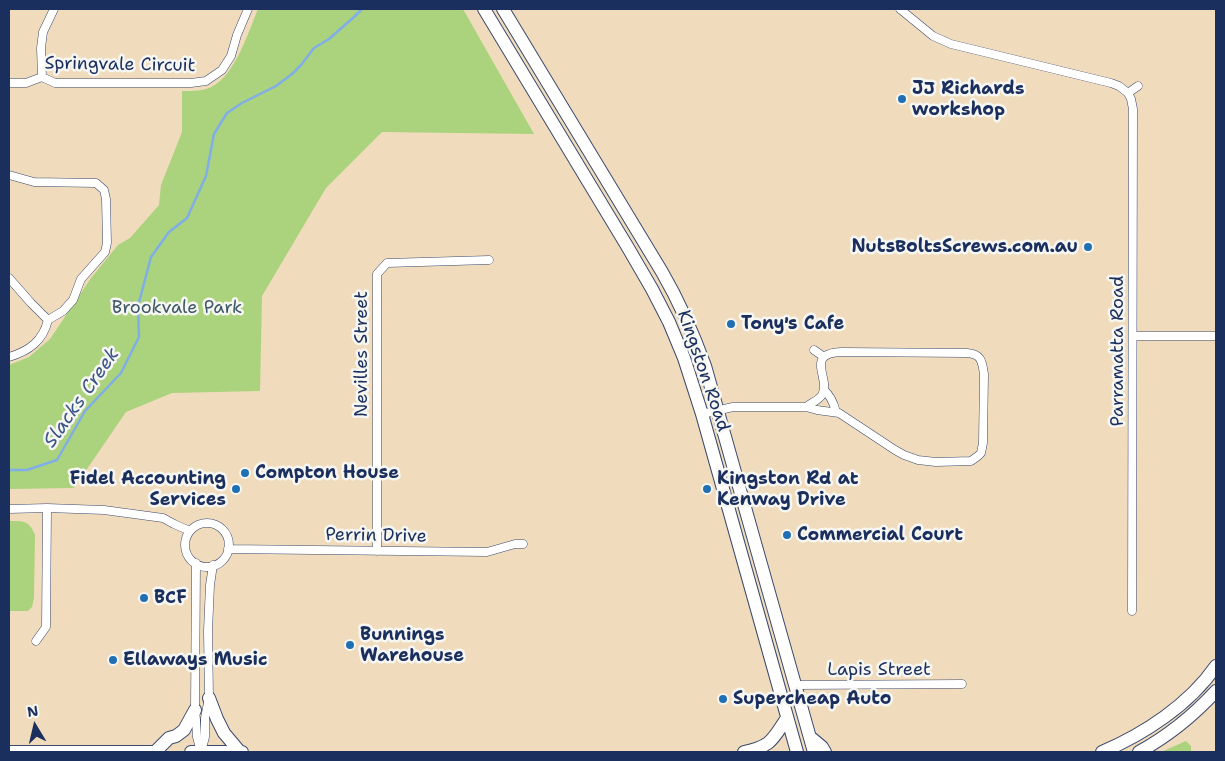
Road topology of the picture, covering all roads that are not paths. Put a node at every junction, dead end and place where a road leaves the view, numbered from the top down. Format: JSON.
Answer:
{"nodes":[{"id":1,"x":54,"y":9,"type":"edge"},
{"id":2,"x":248,"y":9,"type":"edge"},
{"id":3,"x":484,"y":9,"type":"edge"},
{"id":4,"x":503,"y":9,"type":"edge"},
{"id":5,"x":900,"y":9,"type":"edge"},
{"id":6,"x":42,"y":77,"type":"junction"},
{"id":7,"x":9,"y":83,"type":"edge"},
{"id":8,"x":1138,"y":86,"type":"dead end"},
{"id":9,"x":1128,"y":93,"type":"junction"},
{"id":10,"x":9,"y":176,"type":"edge"},
{"id":11,"x":489,"y":260,"type":"dead end"},
{"id":12,"x":9,"y":278,"type":"edge"},
{"id":13,"x":48,"y":320,"type":"junction"},
{"id":14,"x":1133,"y":336,"type":"junction"},
{"id":15,"x":1216,"y":336,"type":"edge"},
{"id":16,"x":814,"y":350,"type":"dead end"},
{"id":17,"x":9,"y":357,"type":"edge"},
{"id":18,"x":824,"y":357,"type":"junction"},
{"id":19,"x":824,"y":390,"type":"junction"},
{"id":20,"x":806,"y":407,"type":"junction"},
{"id":21,"x":718,"y":410,"type":"junction"},
{"id":22,"x":836,"y":412,"type":"junction"},
{"id":23,"x":702,"y":414,"type":"junction"},
{"id":24,"x":47,"y":508,"type":"junction"},
{"id":25,"x":9,"y":509,"type":"edge"},
{"id":26,"x":190,"y":531,"type":"junction"},
{"id":27,"x":523,"y":544,"type":"dead end"},
{"id":28,"x":228,"y":549,"type":"junction"},
{"id":29,"x":377,"y":551,"type":"junction"},
{"id":30,"x":196,"y":563,"type":"junction"},
{"id":31,"x":213,"y":565,"type":"junction"},
{"id":32,"x":1132,"y":611,"type":"dead end"},
{"id":33,"x":36,"y":641,"type":"dead end"},
{"id":34,"x":1216,"y":666,"type":"edge"},
{"id":35,"x":962,"y":684,"type":"dead end"},
{"id":36,"x":796,"y":685,"type":"junction"},
{"id":37,"x":1216,"y":691,"type":"edge"},
{"id":38,"x":209,"y":698,"type":"junction"},
{"id":39,"x":195,"y":710,"type":"junction"},
{"id":40,"x":787,"y":718,"type":"junction"},
{"id":41,"x":810,"y":738,"type":"junction"},
{"id":42,"x":9,"y":752,"type":"edge"},
{"id":43,"x":154,"y":752,"type":"edge"},
{"id":44,"x":191,"y":752,"type":"edge"},
{"id":45,"x":201,"y":752,"type":"edge"},
{"id":46,"x":241,"y":752,"type":"edge"},
{"id":47,"x":744,"y":752,"type":"edge"},
{"id":48,"x":797,"y":752,"type":"edge"},
{"id":49,"x":814,"y":752,"type":"edge"},
{"id":50,"x":825,"y":752,"type":"edge"},
{"id":51,"x":1102,"y":752,"type":"edge"},
{"id":52,"x":1139,"y":752,"type":"edge"}],
"edges":[{"from":1,"to":6,"type":"street"},
{"from":2,"to":6,"type":"street","name":"Springvale Circuit"},
{"from":3,"to":23,"type":"main road","name":"Kingston Road"},
{"from":4,"to":21,"type":"main road","name":"Kingston Road"},
{"from":5,"to":9,"type":"street"},
{"from":6,"to":7,"type":"street","name":"Springvale Circuit"},
{"from":8,"to":9,"type":"street"},
{"from":9,"to":14,"type":"street","name":"Parramatta Road"},
{"from":10,"to":13,"type":"street"},
{"from":11,"to":29,"type":"street","name":"Nevilles Street"},
{"from":12,"to":13,"type":"street"},
{"from":13,"to":17,"type":"street"},
{"from":14,"to":15,"type":"street"},
{"from":14,"to":32,"type":"street","name":"Parramatta Road"},
{"from":16,"to":18,"type":"street"},
{"from":18,"to":19,"type":"street"},
{"from":18,"to":22,"type":"street"},
{"from":19,"to":20,"type":"street"},
{"from":19,"to":22,"type":"street"},
{"from":20,"to":21,"type":"street"},
{"from":20,"to":22,"type":"street"},
{"from":21,"to":23,"type":"street"},
{"from":21,"to":36,"type":"main road","name":"Kingston Road"},
{"from":23,"to":40,"type":"main road","name":"Kingston Road"},
{"from":24,"to":25,"type":"street"},
{"from":24,"to":26,"type":"street"},
{"from":24,"to":33,"type":"street"},
{"from":26,"to":28,"type":"street"},
{"from":26,"to":30,"type":"street"},
{"from":27,"to":29,"type":"street","name":"Perrin Drive"},
{"from":28,"to":29,"type":"street","name":"Perrin Drive"},
{"from":28,"to":31,"type":"street"},
{"from":30,"to":31,"type":"street"},
{"from":30,"to":39,"type":"street"},
{"from":31,"to":38,"type":"street"},
{"from":34,"to":51,"type":"main road"},
{"from":35,"to":36,"type":"street","name":"Lapis Street"},
{"from":36,"to":41,"type":"main road","name":"Kingston Road"},
{"from":37,"to":52,"type":"main road"},
{"from":38,"to":45,"type":"street"},
{"from":38,"to":46,"type":"main road"},
{"from":39,"to":43,"type":"main road"},
{"from":39,"to":45,"type":"street"},
{"from":40,"to":47,"type":"main road"},
{"from":40,"to":48,"type":"main road","name":"Kingston Road"},
{"from":41,"to":49,"type":"main road","name":"Kingston Road"},
{"from":41,"to":50,"type":"main road"},
{"from":42,"to":43,"type":"main road"},
{"from":44,"to":45,"type":"main road"},
{"from":45,"to":46,"type":"main road"}]}
